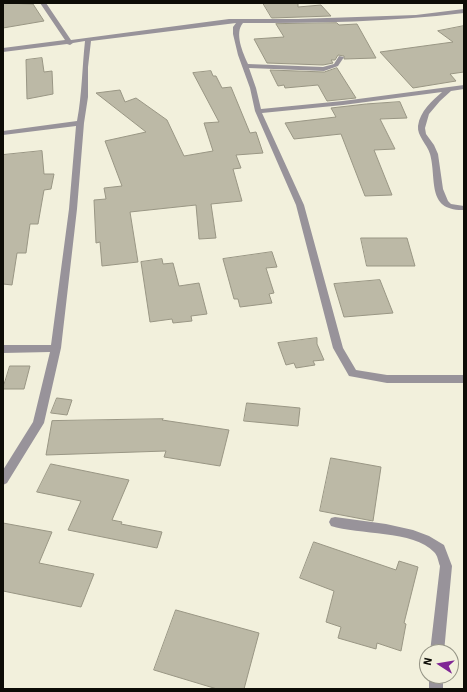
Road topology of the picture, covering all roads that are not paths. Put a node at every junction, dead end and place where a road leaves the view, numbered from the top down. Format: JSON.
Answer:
{"nodes":[{"id":1,"x":43,"y":3,"type":"edge"},
{"id":2,"x":464,"y":11,"type":"edge"},
{"id":3,"x":241,"y":21,"type":"junction"},
{"id":4,"x":88,"y":41,"type":"junction"},
{"id":5,"x":70,"y":43,"type":"junction"},
{"id":6,"x":3,"y":50,"type":"edge"},
{"id":7,"x":341,"y":57,"type":"dead end"},
{"id":8,"x":245,"y":66,"type":"junction"},
{"id":9,"x":464,"y":87,"type":"edge"},
{"id":10,"x":450,"y":88,"type":"junction"},
{"id":11,"x":258,"y":111,"type":"junction"},
{"id":12,"x":80,"y":123,"type":"junction"},
{"id":13,"x":3,"y":133,"type":"edge"},
{"id":14,"x":464,"y":208,"type":"edge"},
{"id":15,"x":56,"y":348,"type":"junction"},
{"id":16,"x":3,"y":349,"type":"edge"},
{"id":17,"x":464,"y":379,"type":"edge"},
{"id":18,"x":3,"y":480,"type":"edge"},
{"id":19,"x":335,"y":522,"type":"dead end"},
{"id":20,"x":438,"y":644,"type":"edge"}],
"edges":[{"from":1,"to":5,"type":"street"},
{"from":2,"to":3,"type":"street"},
{"from":3,"to":4,"type":"street"},
{"from":3,"to":8,"type":"street"},
{"from":4,"to":5,"type":"street"},
{"from":4,"to":12,"type":"street"},
{"from":5,"to":6,"type":"street"},
{"from":7,"to":8,"type":"street"},
{"from":8,"to":11,"type":"street"},
{"from":9,"to":10,"type":"street"},
{"from":10,"to":11,"type":"street"},
{"from":10,"to":14,"type":"street"},
{"from":11,"to":17,"type":"street"},
{"from":12,"to":13,"type":"street"},
{"from":12,"to":15,"type":"street"},
{"from":15,"to":16,"type":"street"},
{"from":15,"to":18,"type":"street"},
{"from":19,"to":20,"type":"street"}]}
